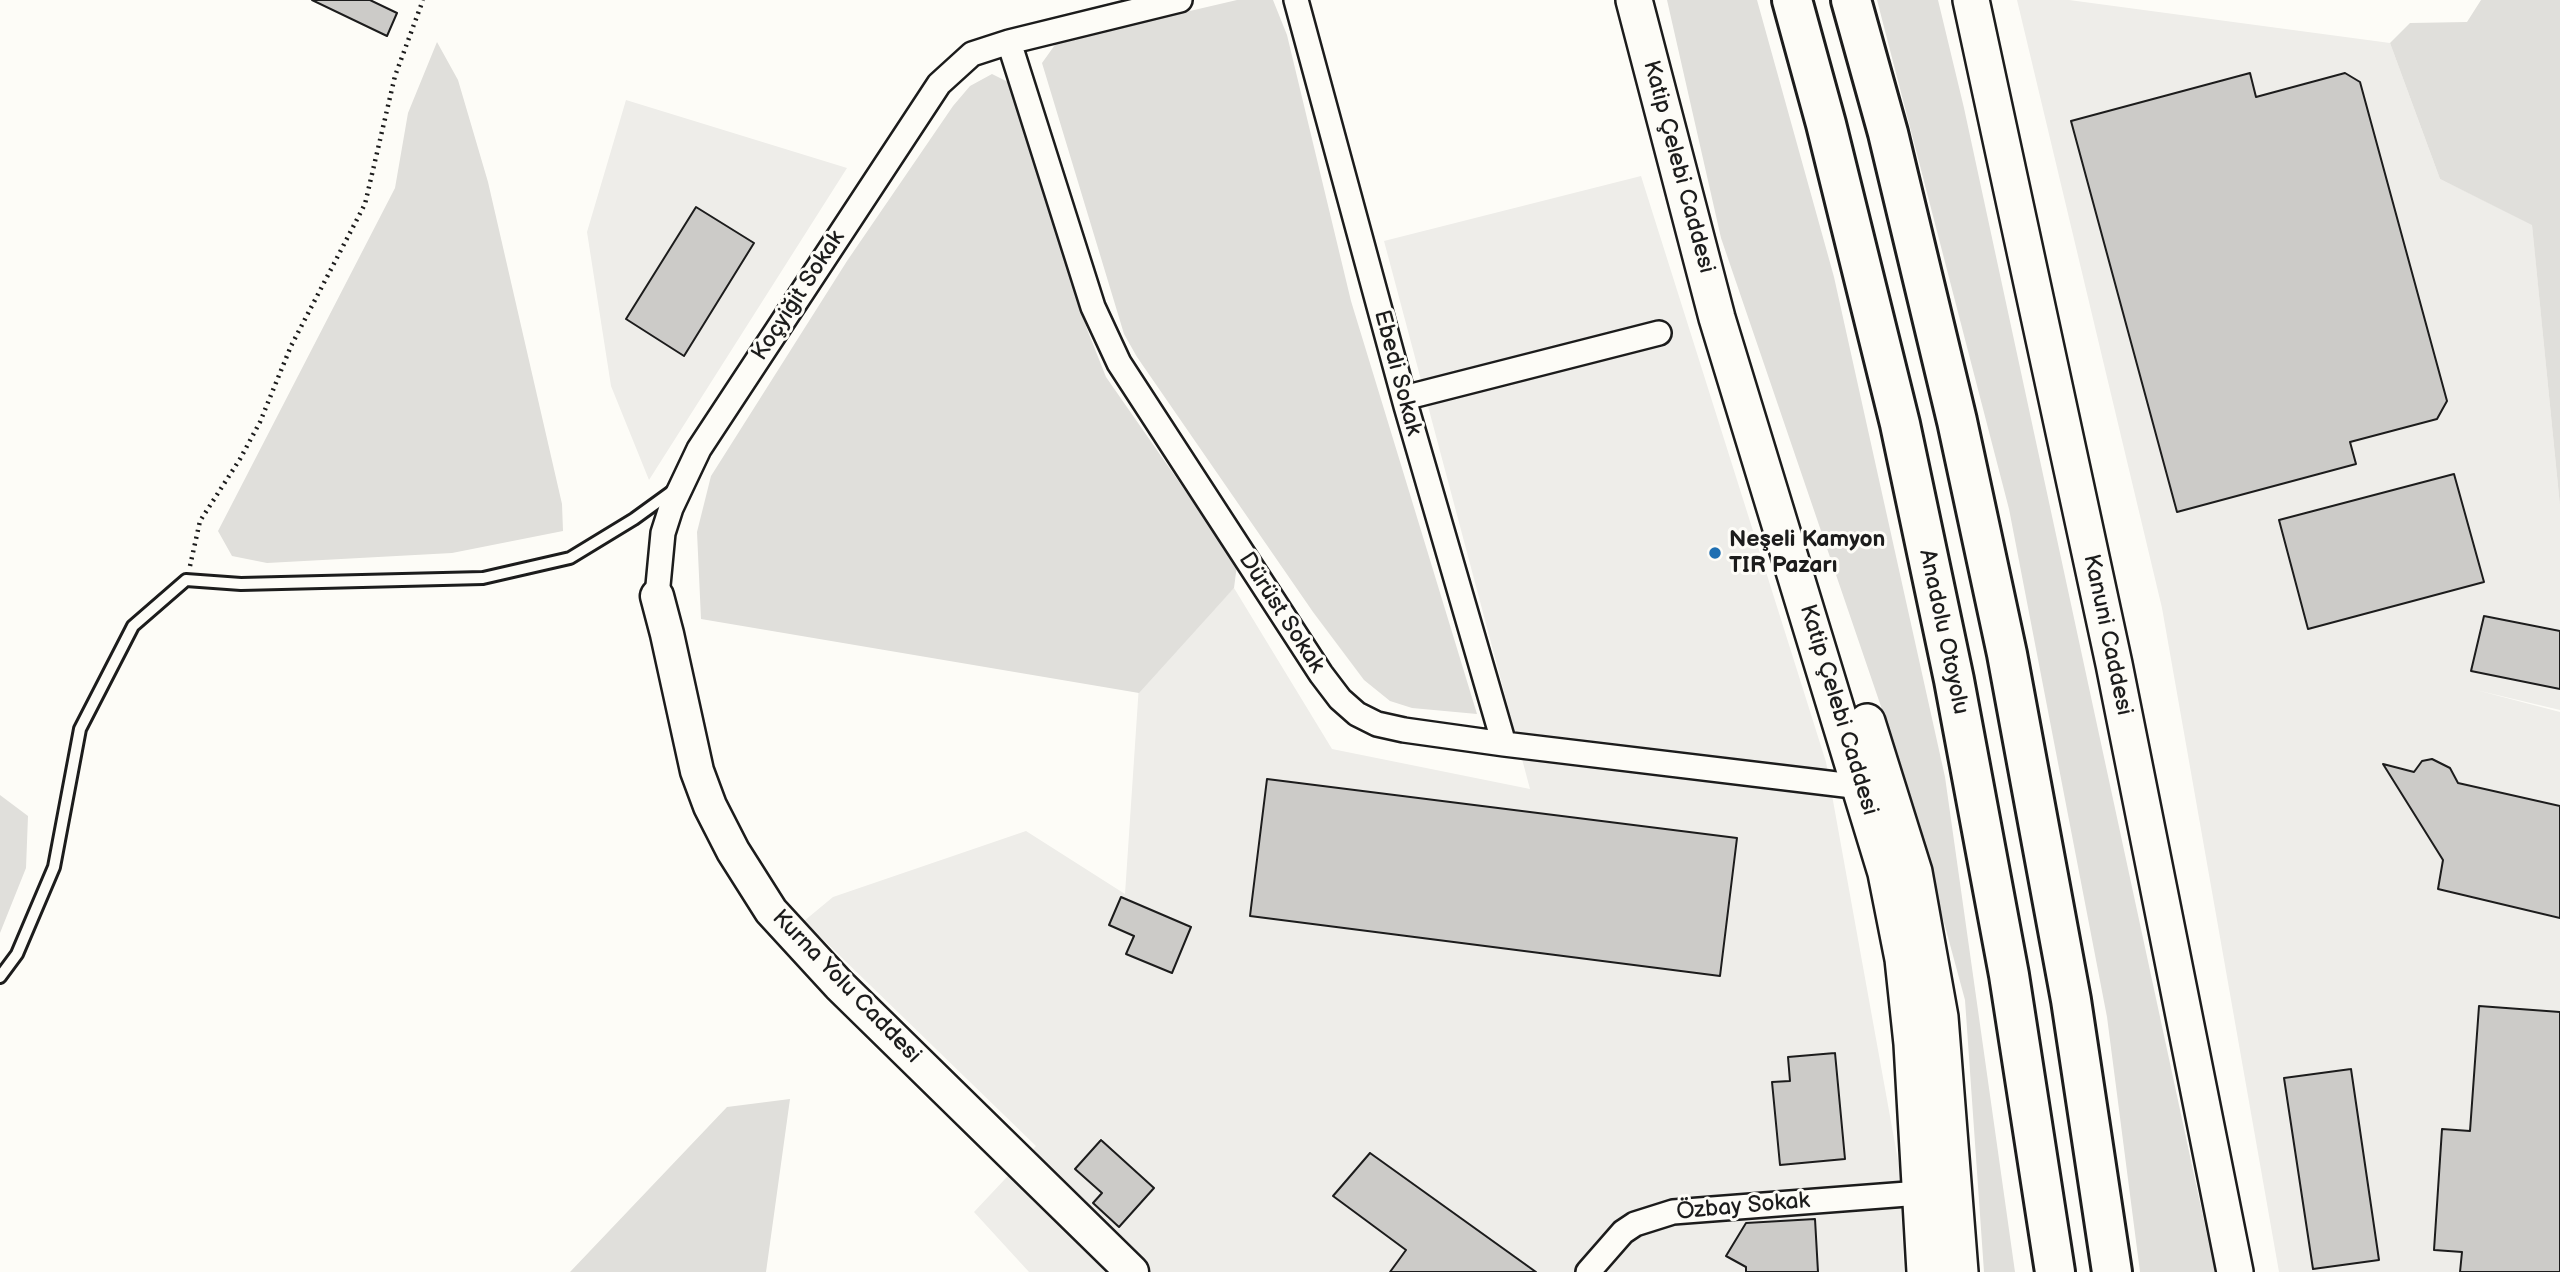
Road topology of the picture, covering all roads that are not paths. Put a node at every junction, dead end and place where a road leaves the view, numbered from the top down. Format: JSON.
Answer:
{"nodes":[{"id":1,"x":1180,"y":0,"type":"edge"},
{"id":2,"x":1296,"y":0,"type":"edge"},
{"id":3,"x":1634,"y":0,"type":"edge"},
{"id":4,"x":1792,"y":0,"type":"edge"},
{"id":5,"x":1851,"y":0,"type":"edge"},
{"id":6,"x":1971,"y":0,"type":"edge"},
{"id":7,"x":1009,"y":42,"type":"junction"},
{"id":8,"x":1717,"y":318,"type":"junction"},
{"id":9,"x":1659,"y":333,"type":"dead end"},
{"id":10,"x":1404,"y":398,"type":"junction"},
{"id":11,"x":680,"y":485,"type":"junction"},
{"id":12,"x":657,"y":596,"type":"joint"},
{"id":13,"x":1504,"y":744,"type":"junction"},
{"id":14,"x":1861,"y":787,"type":"junction"},
{"id":15,"x":0,"y":977,"type":"edge"},
{"id":16,"x":1920,"y":1193,"type":"junction"},
{"id":17,"x":1132,"y":1272,"type":"edge"},
{"id":18,"x":1588,"y":1272,"type":"edge"},
{"id":19,"x":1925,"y":1272,"type":"edge"},
{"id":20,"x":1960,"y":1272,"type":"edge"},
{"id":21,"x":2055,"y":1272,"type":"edge"},
{"id":22,"x":2112,"y":1272,"type":"edge"},
{"id":23,"x":2235,"y":1272,"type":"edge"}],
"edges":[{"from":1,"to":7,"type":"street","name":"Koçyiğit Sokak"},
{"from":2,"to":10,"type":"street","name":"Ebedi Sokak"},
{"from":3,"to":8,"type":"main road","name":"Katip Çelebi Caddesi"},
{"from":4,"to":21,"type":"highway","name":"Anadolu Otoyolu"},
{"from":5,"to":22,"type":"highway"},
{"from":6,"to":23,"type":"main road","name":"Kanuni Caddesi"},
{"from":7,"to":11,"type":"street","name":"Koçyiğit Sokak"},
{"from":7,"to":13,"type":"street","name":"Dürüst Sokak"},
{"from":8,"to":14,"type":"main road","name":"Katip Çelebi Caddesi"},
{"from":8,"to":20,"type":"main road"},
{"from":9,"to":10,"type":"street"},
{"from":10,"to":13,"type":"street","name":"Ebedi Sokak"},
{"from":11,"to":12,"type":"street","name":"Koçyiğit Sokak"},
{"from":11,"to":15,"type":"lane"},
{"from":12,"to":17,"type":"street","name":"Kurna Yolu Caddesi"},
{"from":13,"to":14,"type":"street","name":"Dürüst Sokak"},
{"from":14,"to":16,"type":"main road","name":"Katip Çelebi Caddesi"},
{"from":16,"to":18,"type":"street","name":"Özbay Sokak"},
{"from":16,"to":19,"type":"main road","name":"Katip Çelebi Caddesi"}]}
